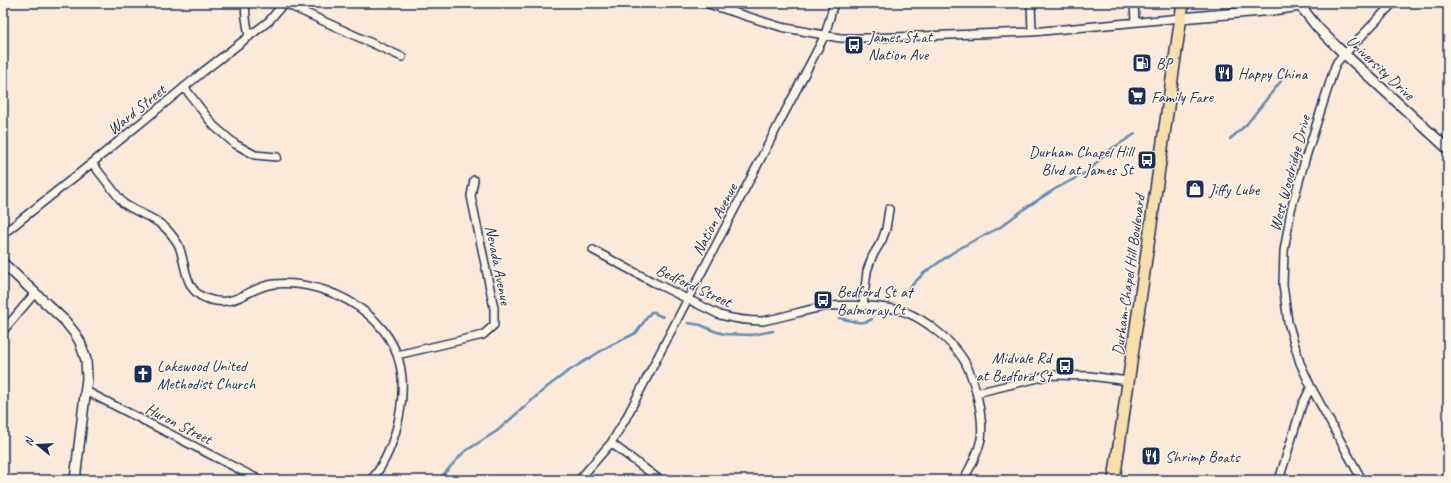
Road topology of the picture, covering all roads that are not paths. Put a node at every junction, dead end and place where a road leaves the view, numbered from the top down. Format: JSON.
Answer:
{"nodes":[{"id":1,"x":245,"y":3,"type":"edge"},
{"id":2,"x":284,"y":3,"type":"edge"},
{"id":3,"x":705,"y":3,"type":"edge"},
{"id":4,"x":834,"y":3,"type":"edge"},
{"id":5,"x":1031,"y":3,"type":"edge"},
{"id":6,"x":1134,"y":3,"type":"edge"},
{"id":7,"x":1183,"y":3,"type":"edge"},
{"id":8,"x":1393,"y":3,"type":"edge"},
{"id":9,"x":1299,"y":4,"type":"edge"},
{"id":10,"x":1181,"y":18,"type":"junction"},
{"id":11,"x":1135,"y":22,"type":"junction"},
{"id":12,"x":1032,"y":32,"type":"junction"},
{"id":13,"x":825,"y":35,"type":"junction"},
{"id":14,"x":249,"y":37,"type":"junction"},
{"id":15,"x":1345,"y":55,"type":"junction"},
{"id":16,"x":402,"y":57,"type":"dead end"},
{"id":17,"x":184,"y":87,"type":"junction"},
{"id":18,"x":1448,"y":149,"type":"edge"},
{"id":19,"x":277,"y":157,"type":"dead end"},
{"id":20,"x":92,"y":163,"type":"junction"},
{"id":21,"x":474,"y":180,"type":"dead end"},
{"id":22,"x":889,"y":209,"type":"dead end"},
{"id":23,"x":3,"y":234,"type":"edge"},
{"id":24,"x":593,"y":250,"type":"dead end"},
{"id":25,"x":3,"y":263,"type":"edge"},
{"id":26,"x":35,"y":293,"type":"junction"},
{"id":27,"x":688,"y":300,"type":"junction"},
{"id":28,"x":863,"y":306,"type":"junction"},
{"id":29,"x":3,"y":331,"type":"edge"},
{"id":30,"x":397,"y":355,"type":"junction"},
{"id":31,"x":1128,"y":381,"type":"junction"},
{"id":32,"x":1311,"y":387,"type":"junction"},
{"id":33,"x":86,"y":391,"type":"junction"},
{"id":34,"x":976,"y":393,"type":"junction"},
{"id":35,"x":611,"y":443,"type":"junction"},
{"id":36,"x":75,"y":480,"type":"edge"},
{"id":37,"x":260,"y":480,"type":"edge"},
{"id":38,"x":370,"y":480,"type":"edge"},
{"id":39,"x":579,"y":480,"type":"edge"},
{"id":40,"x":660,"y":480,"type":"edge"},
{"id":41,"x":963,"y":480,"type":"edge"},
{"id":42,"x":1114,"y":480,"type":"edge"},
{"id":43,"x":1279,"y":480,"type":"edge"},
{"id":44,"x":1362,"y":480,"type":"edge"}],
"edges":[{"from":1,"to":14,"type":"street"},
{"from":2,"to":14,"type":"street","name":"Ward Street"},
{"from":2,"to":16,"type":"street"},
{"from":3,"to":13,"type":"street"},
{"from":4,"to":13,"type":"street","name":"Nation Avenue"},
{"from":5,"to":12,"type":"street"},
{"from":6,"to":11,"type":"street"},
{"from":7,"to":10,"type":"main road","name":"Durham-Chapel Hill Boulevard"},
{"from":8,"to":15,"type":"street","name":"West Woodridge Drive"},
{"from":9,"to":10,"type":"street"},
{"from":9,"to":15,"type":"street","name":"University Drive"},
{"from":10,"to":11,"type":"street"},
{"from":10,"to":31,"type":"main road","name":"Durham-Chapel Hill Boulevard"},
{"from":11,"to":12,"type":"street"},
{"from":12,"to":13,"type":"street"},
{"from":13,"to":27,"type":"street","name":"Nation Avenue"},
{"from":14,"to":17,"type":"street","name":"Ward Street"},
{"from":15,"to":18,"type":"street","name":"University Drive"},
{"from":15,"to":32,"type":"street","name":"West Woodridge Drive"},
{"from":17,"to":19,"type":"street"},
{"from":17,"to":20,"type":"street","name":"Ward Street"},
{"from":20,"to":23,"type":"street","name":"Ward Street"},
{"from":20,"to":30,"type":"street"},
{"from":21,"to":30,"type":"street","name":"Nevada Avenue"},
{"from":22,"to":28,"type":"street"},
{"from":24,"to":27,"type":"street","name":"Bedford Street"},
{"from":25,"to":26,"type":"street"},
{"from":26,"to":29,"type":"street"},
{"from":26,"to":33,"type":"street"},
{"from":27,"to":28,"type":"street","name":"Bedford Street"},
{"from":27,"to":35,"type":"street","name":"Nation Avenue"},
{"from":28,"to":34,"type":"street","name":"Bedford Street"},
{"from":30,"to":38,"type":"street"},
{"from":31,"to":34,"type":"street"},
{"from":31,"to":42,"type":"main road","name":"Durham-Chapel Hill Boulevard"},
{"from":32,"to":43,"type":"street"},
{"from":32,"to":44,"type":"street","name":"West Woodridge Drive"},
{"from":33,"to":36,"type":"street"},
{"from":33,"to":37,"type":"street","name":"Huron Street"},
{"from":34,"to":41,"type":"street","name":"Bedford Street"},
{"from":35,"to":39,"type":"street","name":"Nation Avenue"},
{"from":35,"to":40,"type":"street"}]}
